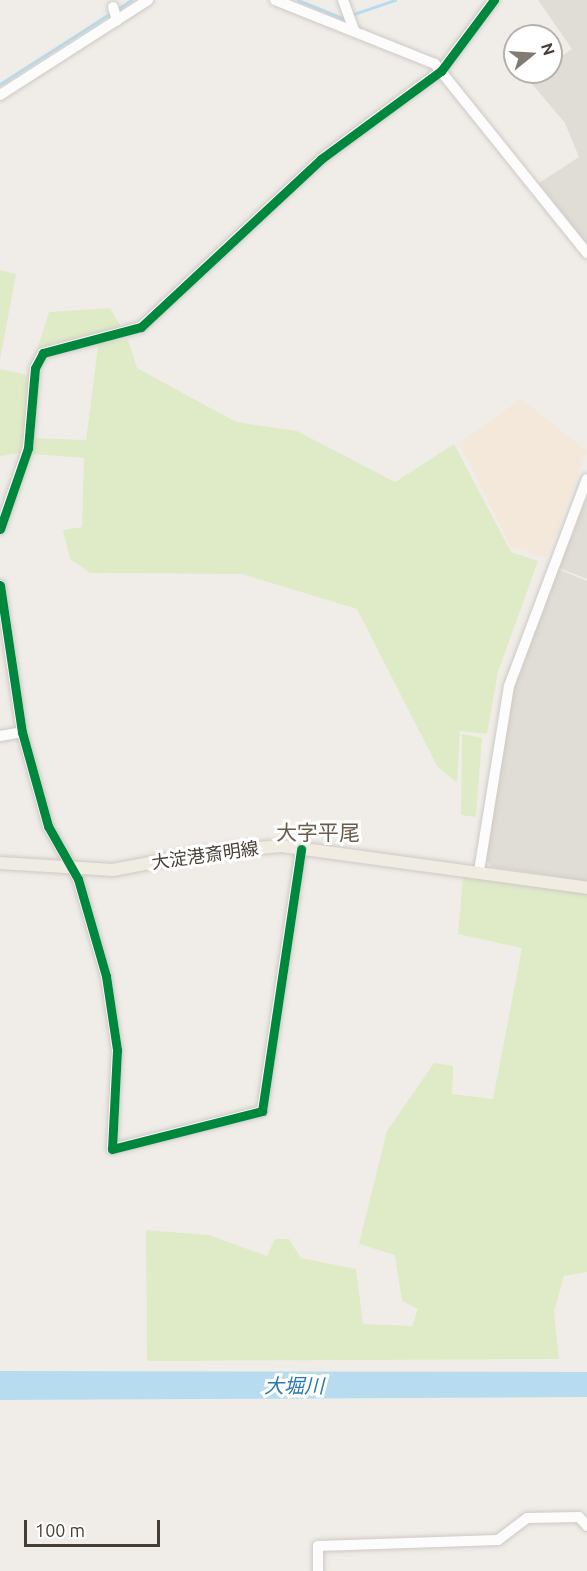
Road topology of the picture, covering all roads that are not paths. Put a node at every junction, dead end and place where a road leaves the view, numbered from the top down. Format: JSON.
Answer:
{"nodes":[{"id":1,"x":148,"y":0,"type":"edge"},
{"id":2,"x":275,"y":0,"type":"edge"},
{"id":3,"x":343,"y":0,"type":"edge"},
{"id":4,"x":494,"y":0,"type":"edge"},
{"id":5,"x":350,"y":21,"type":"junction"},
{"id":6,"x":441,"y":71,"type":"junction"},
{"id":7,"x":0,"y":95,"type":"edge"},
{"id":8,"x":587,"y":253,"type":"edge"},
{"id":9,"x":587,"y":479,"type":"edge"},
{"id":10,"x":0,"y":529,"type":"edge"},
{"id":11,"x":0,"y":585,"type":"edge"},
{"id":12,"x":22,"y":732,"type":"junction"},
{"id":13,"x":0,"y":736,"type":"edge"},
{"id":14,"x":301,"y":849,"type":"junction"},
{"id":15,"x":0,"y":863,"type":"edge"},
{"id":16,"x":68,"y":867,"type":"junction"},
{"id":17,"x":479,"y":871,"type":"junction"},
{"id":18,"x":587,"y":888,"type":"edge"},
{"id":19,"x":587,"y":1526,"type":"edge"},
{"id":20,"x":318,"y":1571,"type":"edge"}],
"edges":[{"from":1,"to":7,"type":"street"},
{"from":2,"to":5,"type":"street"},
{"from":3,"to":5,"type":"street"},
{"from":4,"to":6,"type":"street"},
{"from":5,"to":6,"type":"street"},
{"from":6,"to":8,"type":"street"},
{"from":6,"to":10,"type":"street"},
{"from":9,"to":17,"type":"street"},
{"from":11,"to":12,"type":"street"},
{"from":12,"to":13,"type":"street"},
{"from":12,"to":16,"type":"street"},
{"from":14,"to":16,"type":"main road","name":"大淀港斎明線"},
{"from":14,"to":16,"type":"street"},
{"from":14,"to":17,"type":"main road","name":"大淀港斎明線"},
{"from":15,"to":16,"type":"main road","name":"大淀港斎明線"},
{"from":17,"to":18,"type":"main road","name":"大淀港斎明線"},
{"from":19,"to":20,"type":"street"}]}
